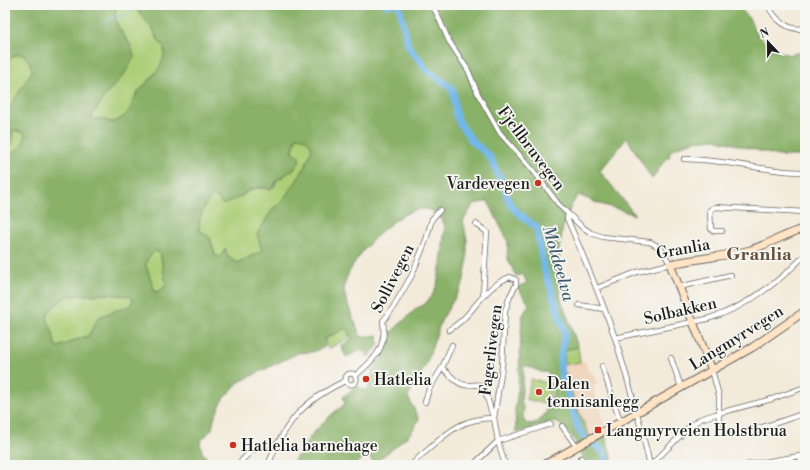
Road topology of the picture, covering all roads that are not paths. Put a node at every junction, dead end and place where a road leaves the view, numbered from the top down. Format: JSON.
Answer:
{"nodes":[{"id":1,"x":10,"y":5,"type":"edge"},
{"id":2,"x":431,"y":5,"type":"edge"},
{"id":3,"x":768,"y":5,"type":"edge"},
{"id":4,"x":5,"y":8,"type":"edge"},
{"id":5,"x":805,"y":28,"type":"edge"},
{"id":6,"x":684,"y":159,"type":"dead end"},
{"id":7,"x":805,"y":172,"type":"edge"},
{"id":8,"x":440,"y":210,"type":"dead end"},
{"id":9,"x":804,"y":211,"type":"edge"},
{"id":10,"x":568,"y":214,"type":"junction"},
{"id":11,"x":476,"y":224,"type":"dead end"},
{"id":12,"x":805,"y":227,"type":"edge"},
{"id":13,"x":722,"y":231,"type":"dead end"},
{"id":14,"x":805,"y":256,"type":"edge"},
{"id":15,"x":670,"y":264,"type":"junction"},
{"id":16,"x":731,"y":275,"type":"dead end"},
{"id":17,"x":679,"y":287,"type":"junction"},
{"id":18,"x":597,"y":288,"type":"junction"},
{"id":19,"x":483,"y":294,"type":"junction"},
{"id":20,"x":579,"y":305,"type":"dead end"},
{"id":21,"x":604,"y":309,"type":"junction"},
{"id":22,"x":805,"y":311,"type":"edge"},
{"id":23,"x":693,"y":322,"type":"junction"},
{"id":24,"x":449,"y":330,"type":"dead end"},
{"id":25,"x":614,"y":338,"type":"junction"},
{"id":26,"x":452,"y":345,"type":"dead end"},
{"id":27,"x":671,"y":358,"type":"dead end"},
{"id":28,"x":602,"y":366,"type":"dead end"},
{"id":29,"x":442,"y":368,"type":"junction"},
{"id":30,"x":712,"y":370,"type":"junction"},
{"id":31,"x":355,"y":376,"type":"junction"},
{"id":32,"x":345,"y":381,"type":"junction"},
{"id":33,"x":681,"y":387,"type":"junction"},
{"id":34,"x":805,"y":387,"type":"edge"},
{"id":35,"x":425,"y":402,"type":"dead end"},
{"id":36,"x":637,"y":412,"type":"junction"},
{"id":37,"x":719,"y":413,"type":"junction"},
{"id":38,"x":805,"y":413,"type":"edge"},
{"id":39,"x":494,"y":418,"type":"junction"},
{"id":40,"x":620,"y":421,"type":"junction"},
{"id":41,"x":551,"y":424,"type":"dead end"},
{"id":42,"x":562,"y":426,"type":"dead end"},
{"id":43,"x":498,"y":441,"type":"junction"},
{"id":44,"x":277,"y":444,"type":"junction"},
{"id":45,"x":577,"y":445,"type":"junction"},
{"id":46,"x":803,"y":456,"type":"edge"},
{"id":47,"x":581,"y":458,"type":"dead end"},
{"id":48,"x":238,"y":465,"type":"edge"},
{"id":49,"x":268,"y":465,"type":"edge"},
{"id":50,"x":412,"y":465,"type":"edge"},
{"id":51,"x":473,"y":465,"type":"edge"},
{"id":52,"x":505,"y":465,"type":"edge"},
{"id":53,"x":544,"y":465,"type":"edge"},
{"id":54,"x":584,"y":465,"type":"edge"},
{"id":55,"x":651,"y":465,"type":"edge"},
{"id":56,"x":747,"y":465,"type":"edge"},
{"id":57,"x":802,"y":465,"type":"edge"}],
"edges":[{"from":1,"to":4,"type":"street"},
{"from":2,"to":10,"type":"street","name":"Fjellbruvegen"},
{"from":3,"to":5,"type":"street"},
{"from":6,"to":7,"type":"street"},
{"from":8,"to":31,"type":"street","name":"Sollivegen"},
{"from":9,"to":13,"type":"street"},
{"from":10,"to":15,"type":"street"},
{"from":10,"to":18,"type":"street","name":"Fjellbruvegen"},
{"from":11,"to":19,"type":"street"},
{"from":12,"to":15,"type":"main road","name":"Granlia"},
{"from":14,"to":23,"type":"street","name":"Solbakken"},
{"from":15,"to":17,"type":"main road"},
{"from":15,"to":18,"type":"street","name":"Granlia"},
{"from":16,"to":17,"type":"street"},
{"from":17,"to":23,"type":"main road"},
{"from":18,"to":21,"type":"street","name":"Fjellbruvegen"},
{"from":19,"to":24,"type":"street","name":"Fagerlivegen"},
{"from":19,"to":39,"type":"street","name":"Fagerlivegen"},
{"from":20,"to":21,"type":"street"},
{"from":21,"to":25,"type":"street","name":"Fjellbruvegen"},
{"from":22,"to":30,"type":"main road","name":"Langmyrvegen"},
{"from":23,"to":25,"type":"street","name":"Solbakken"},
{"from":23,"to":30,"type":"main road"},
{"from":25,"to":36,"type":"street","name":"Fjellbruvegen"},
{"from":26,"to":29,"type":"street"},
{"from":27,"to":33,"type":"street","name":"Langmyrvegen"},
{"from":28,"to":40,"type":"street"},
{"from":29,"to":35,"type":"street"},
{"from":29,"to":39,"type":"street"},
{"from":30,"to":33,"type":"main road","name":"Langmyrvegen"},
{"from":30,"to":37,"type":"street"},
{"from":31,"to":32,"type":"street","name":"Sollivegen"},
{"from":31,"to":32,"type":"street","name":"Sollivegen"},
{"from":32,"to":44,"type":"street","name":"Sollivegen"},
{"from":33,"to":36,"type":"main road","name":"Langmyrvegen"},
{"from":34,"to":37,"type":"street"},
{"from":36,"to":40,"type":"main road","name":"Langmyrvegen"},
{"from":36,"to":55,"type":"street","name":"Fjellbruvegen"},
{"from":37,"to":38,"type":"street"},
{"from":37,"to":55,"type":"street"},
{"from":39,"to":43,"type":"street","name":"Fagerlivegen"},
{"from":39,"to":50,"type":"street","name":"Fagerlivegen"},
{"from":40,"to":45,"type":"main road","name":"Langmyrvegen"},
{"from":41,"to":43,"type":"street"},
{"from":42,"to":45,"type":"street"},
{"from":43,"to":51,"type":"street"},
{"from":43,"to":52,"type":"street","name":"Fagerlivegen"},
{"from":44,"to":48,"type":"street"},
{"from":44,"to":49,"type":"street","name":"Sollivegen"},
{"from":45,"to":53,"type":"main road","name":"Langmyrvegen"},
{"from":46,"to":56,"type":"street"},
{"from":46,"to":57,"type":"street"},
{"from":47,"to":54,"type":"street"}]}
